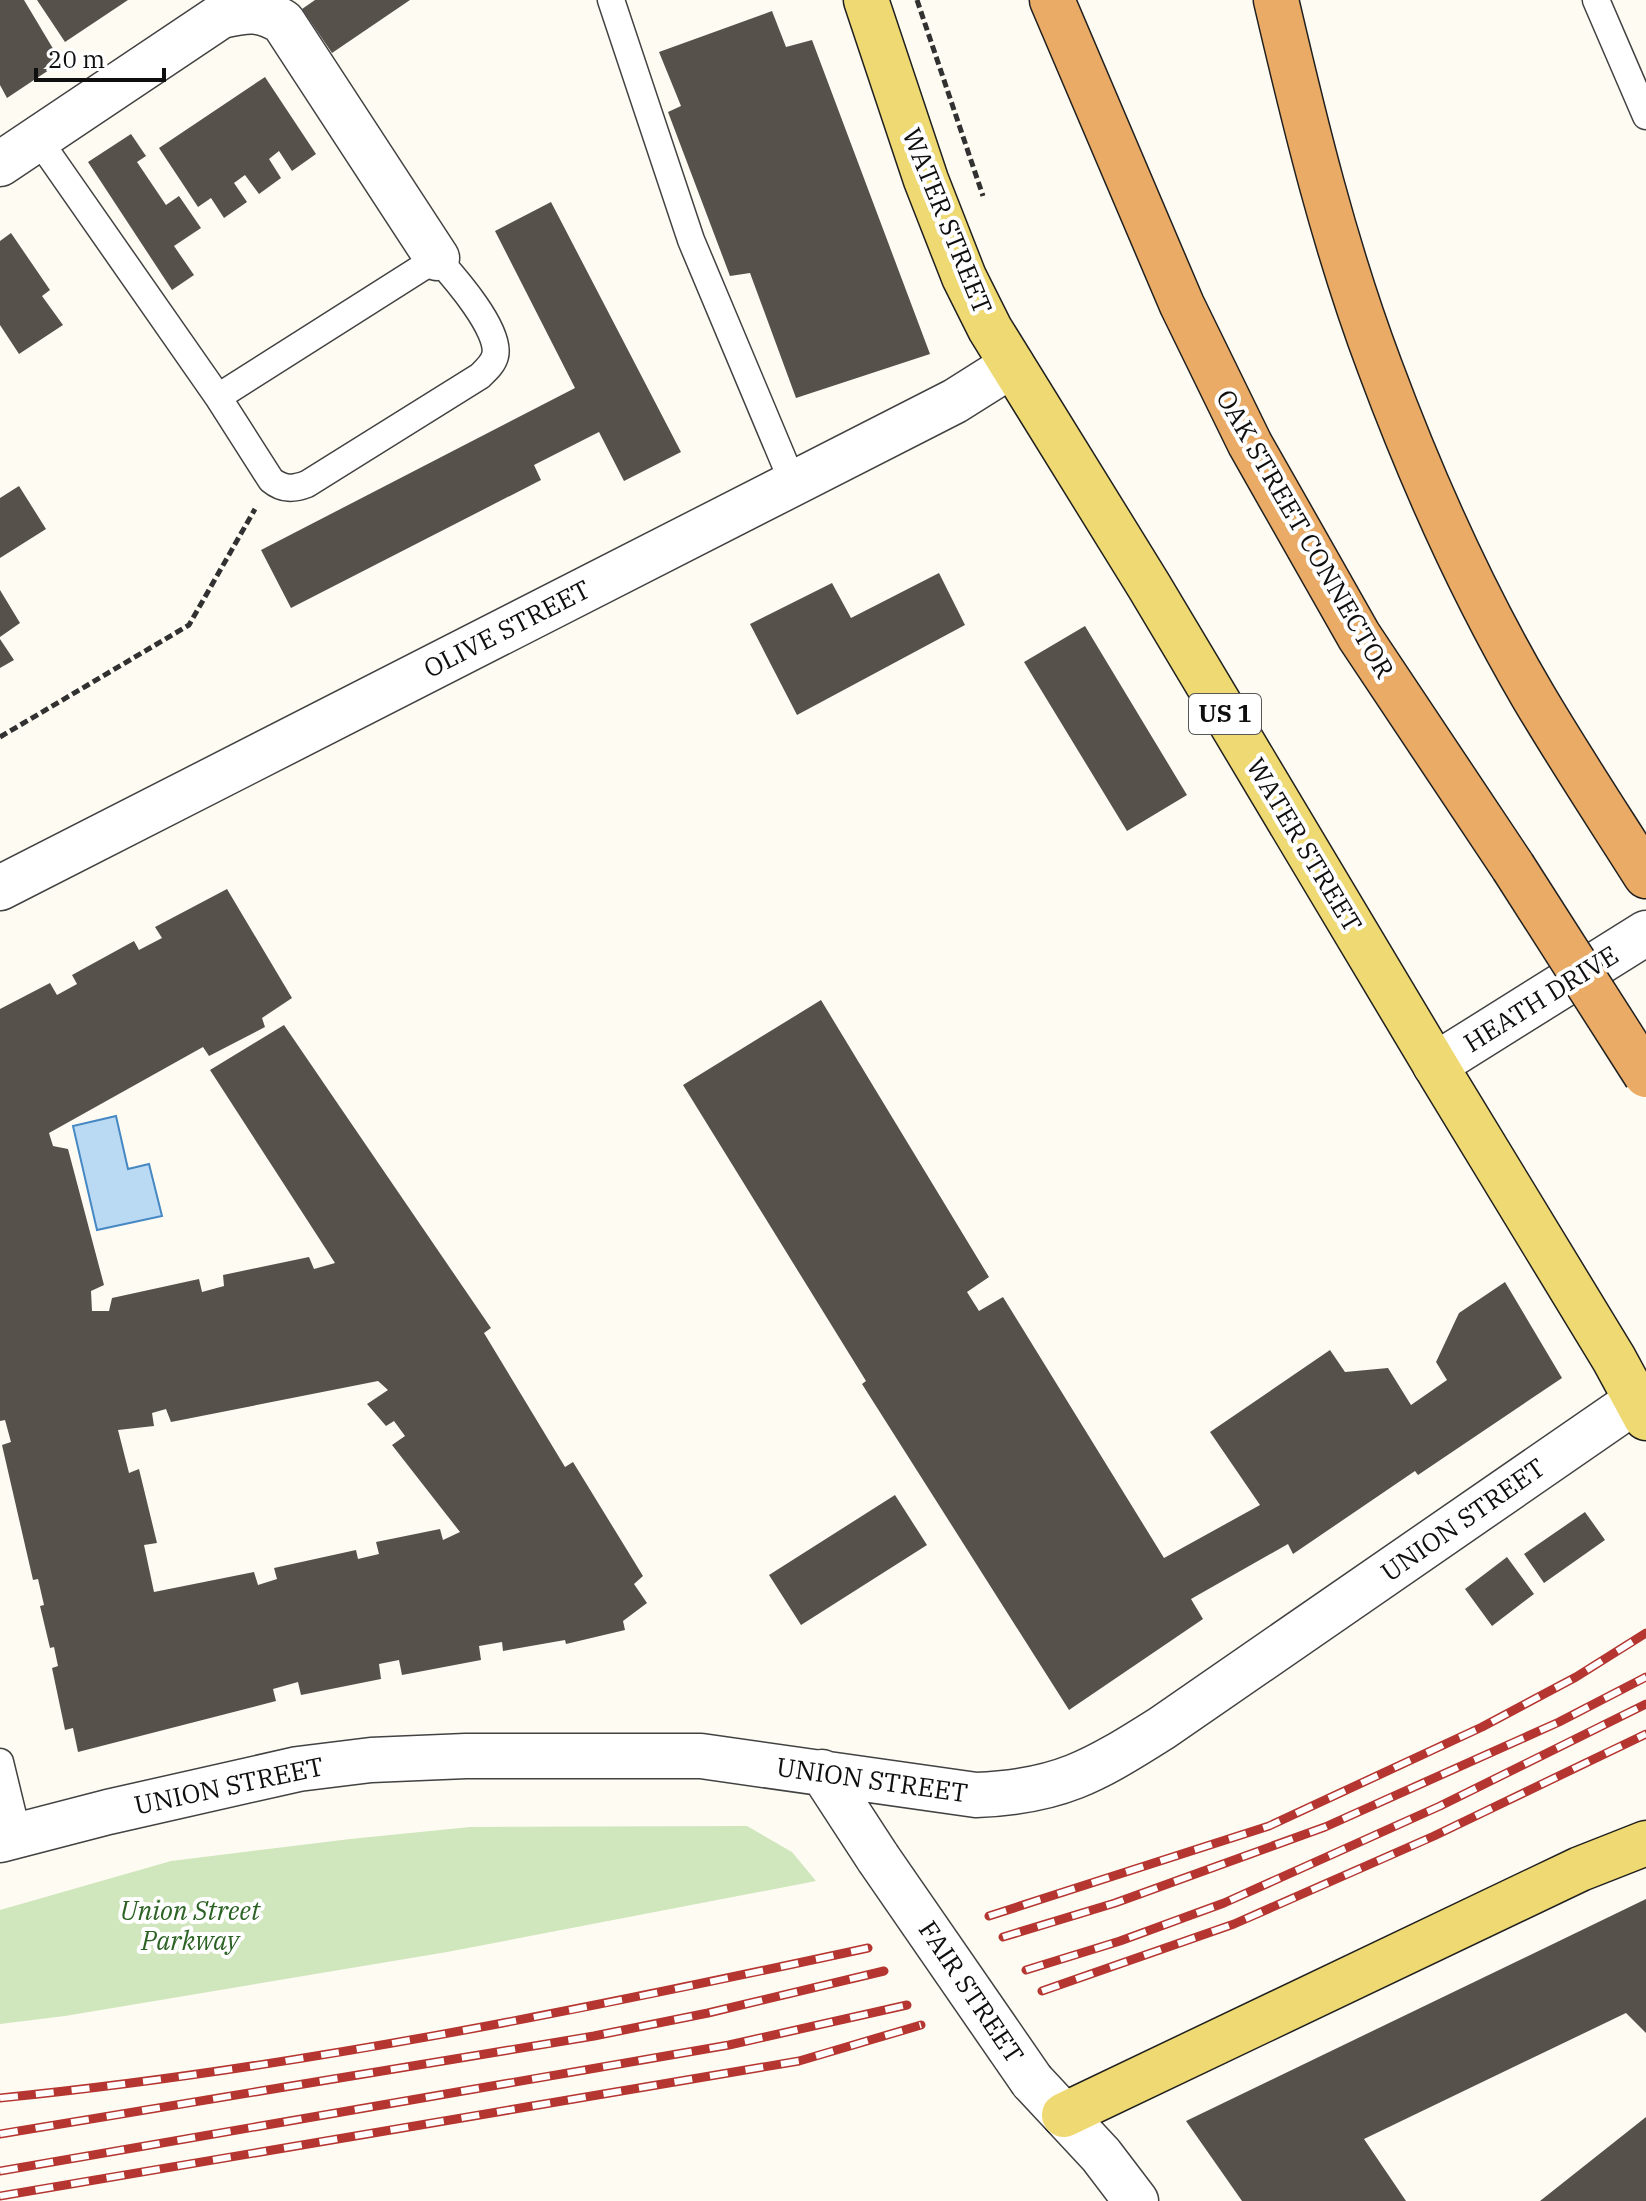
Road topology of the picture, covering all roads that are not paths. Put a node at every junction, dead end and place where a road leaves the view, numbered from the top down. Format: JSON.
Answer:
{"nodes":[{"id":1,"x":611,"y":0,"type":"edge"},
{"id":2,"x":866,"y":0,"type":"edge"},
{"id":3,"x":1052,"y":0,"type":"edge"},
{"id":4,"x":1276,"y":0,"type":"edge"},
{"id":5,"x":1596,"y":0,"type":"edge"},
{"id":6,"x":216,"y":8,"type":"edge"},
{"id":7,"x":1646,"y":116,"type":"edge"},
{"id":8,"x":38,"y":139,"type":"junction"},
{"id":9,"x":0,"y":164,"type":"edge"},
{"id":10,"x":437,"y":258,"type":"junction"},
{"id":11,"x":1012,"y":365,"type":"junction"},
{"id":12,"x":218,"y":397,"type":"junction"},
{"id":13,"x":793,"y":483,"type":"junction"},
{"id":14,"x":1646,"y":876,"type":"edge"},
{"id":15,"x":0,"y":888,"type":"edge"},
{"id":16,"x":1646,"y":933,"type":"edge"},
{"id":17,"x":1435,"y":1065,"type":"junction"},
{"id":18,"x":1646,"y":1075,"type":"edge"},
{"id":19,"x":1641,"y":1409,"type":"edge"},
{"id":20,"x":0,"y":1762,"type":"edge"},
{"id":21,"x":822,"y":1772,"type":"junction"},
{"id":22,"x":9,"y":1838,"type":"edge"},
{"id":23,"x":1646,"y":1843,"type":"edge"},
{"id":24,"x":1064,"y":2115,"type":"junction"},
{"id":25,"x":1136,"y":2201,"type":"edge"}],
"edges":[{"from":1,"to":13,"type":"lane"},
{"from":2,"to":11,"type":"main road","name":"WATER STREET","number":"US 1"},
{"from":3,"to":18,"type":"highway","name":"OAK STREET CONNECTOR","bridge":true},
{"from":4,"to":14,"type":"highway"},
{"from":5,"to":7,"type":"lane"},
{"from":6,"to":8,"type":"street"},
{"from":6,"to":10,"type":"street"},
{"from":8,"to":9,"type":"street"},
{"from":8,"to":12,"type":"lane"},
{"from":10,"to":12,"type":"lane"},
{"from":10,"to":12,"type":"lane"},
{"from":11,"to":13,"type":"street","name":"OLIVE STREET"},
{"from":11,"to":17,"type":"main road","name":"WATER STREET","number":"US 1"},
{"from":13,"to":15,"type":"street","name":"OLIVE STREET"},
{"from":16,"to":17,"type":"street","name":"HEATH DRIVE"},
{"from":17,"to":19,"type":"main road","name":"WATER STREET","number":"US 1"},
{"from":19,"to":21,"type":"street","name":"UNION STREET"},
{"from":20,"to":22,"type":"lane"},
{"from":21,"to":22,"type":"street","name":"UNION STREET"},
{"from":21,"to":24,"type":"street","name":"FAIR STREET","bridge":true},
{"from":23,"to":24,"type":"main road"},
{"from":24,"to":25,"type":"street","name":"FAIR STREET"}]}
